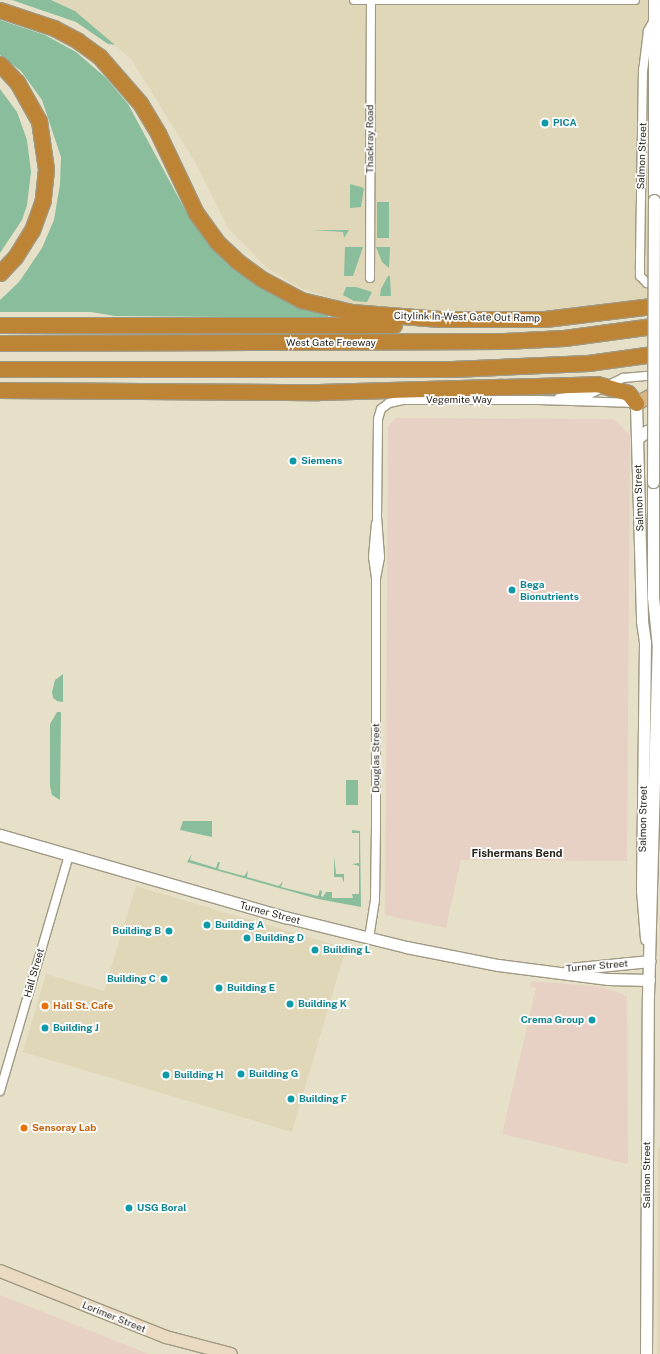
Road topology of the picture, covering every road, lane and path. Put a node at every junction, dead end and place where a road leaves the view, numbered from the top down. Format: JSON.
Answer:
{"nodes":[{"id":1,"x":354,"y":0,"type":"edge"},
{"id":2,"x":371,"y":0,"type":"edge"},
{"id":3,"x":635,"y":0,"type":"edge"},
{"id":4,"x":654,"y":0,"type":"edge"},
{"id":5,"x":0,"y":10,"type":"edge"},
{"id":6,"x":657,"y":23,"type":"edge"},
{"id":7,"x":0,"y":64,"type":"edge"},
{"id":8,"x":0,"y":273,"type":"edge"},
{"id":9,"x":370,"y":278,"type":"dead end"},
{"id":10,"x":660,"y":283,"type":"edge"},
{"id":11,"x":660,"y":304,"type":"edge"},
{"id":12,"x":545,"y":319,"type":"junction"},
{"id":13,"x":0,"y":325,"type":"edge"},
{"id":14,"x":660,"y":325,"type":"edge"},
{"id":15,"x":0,"y":343,"type":"edge"},
{"id":16,"x":660,"y":353,"type":"edge"},
{"id":17,"x":588,"y":363,"type":"junction"},
{"id":18,"x":0,"y":369,"type":"edge"},
{"id":19,"x":656,"y":375,"type":"edge"},
{"id":20,"x":605,"y":386,"type":"junction"},
{"id":21,"x":0,"y":390,"type":"edge"},
{"id":22,"x":660,"y":390,"type":"edge"},
{"id":23,"x":183,"y":392,"type":"junction"},
{"id":24,"x":539,"y":400,"type":"junction"},
{"id":25,"x":660,"y":401,"type":"edge"},
{"id":26,"x":636,"y":403,"type":"junction"},
{"id":27,"x":382,"y":409,"type":"joint"},
{"id":28,"x":660,"y":433,"type":"edge"},
{"id":29,"x":637,"y":439,"type":"junction"},
{"id":30,"x":653,"y":597,"type":"junction"},
{"id":31,"x":645,"y":642,"type":"junction"},
{"id":32,"x":659,"y":643,"type":"edge"},
{"id":33,"x":648,"y":822,"type":"junction"},
{"id":34,"x":0,"y":835,"type":"edge"},
{"id":35,"x":69,"y":855,"type":"junction"},
{"id":36,"x":369,"y":938,"type":"junction"},
{"id":37,"x":649,"y":961,"type":"junction"},
{"id":38,"x":544,"y":969,"type":"junction"},
{"id":39,"x":648,"y":980,"type":"junction"},
{"id":40,"x":0,"y":1091,"type":"edge"},
{"id":41,"x":0,"y":1271,"type":"edge"},
{"id":42,"x":231,"y":1354,"type":"edge"},
{"id":43,"x":646,"y":1354,"type":"edge"}],
"edges":[{"from":1,"to":2,"type":"street"},
{"from":2,"to":3,"type":"street"},
{"from":2,"to":9,"type":"street","name":"Thackray Road"},
{"from":4,"to":6,"type":"street","name":"Salmon Street"},
{"from":5,"to":12,"type":"highway","name":"Citylink In-West Gate Out Ramp"},
{"from":6,"to":10,"type":"street","name":"Salmon Street"},
{"from":6,"to":30,"type":"street","name":"Salmon Street","bridge":true},
{"from":7,"to":8,"type":"highway"},
{"from":11,"to":12,"type":"highway","name":"Citylink In-West Gate Out Ramp"},
{"from":12,"to":13,"type":"highway"},
{"from":14,"to":15,"type":"highway","name":"West Gate Freeway"},
{"from":16,"to":17,"type":"highway"},
{"from":17,"to":18,"type":"highway"},
{"from":17,"to":23,"type":"highway"},
{"from":19,"to":20,"type":"street","name":"Vegemite Way"},
{"from":20,"to":23,"type":"highway"},
{"from":20,"to":24,"type":"street","name":"Vegemite Way"},
{"from":20,"to":26,"type":"highway"},
{"from":21,"to":23,"type":"highway"},
{"from":22,"to":26,"type":"main road"},
{"from":24,"to":26,"type":"street","name":"Vegemite Way"},
{"from":24,"to":27,"type":"street","name":"Vegemite Way"},
{"from":25,"to":26,"type":"main road"},
{"from":26,"to":29,"type":"street","name":"Salmon Street"},
{"from":27,"to":36,"type":"street","name":"Douglas Street"},
{"from":28,"to":29,"type":"street"},
{"from":29,"to":31,"type":"street","name":"Salmon Street"},
{"from":30,"to":31,"type":"street","name":"Salmon Street"},
{"from":30,"to":32,"type":"street","name":"Salmon Street"},
{"from":31,"to":33,"type":"street","name":"Salmon Street"},
{"from":32,"to":33,"type":"street","name":"Salmon Street"},
{"from":33,"to":37,"type":"street","name":"Salmon Street"},
{"from":34,"to":35,"type":"street","name":"Turner Street"},
{"from":35,"to":36,"type":"street","name":"Turner Street"},
{"from":35,"to":40,"type":"street","name":"Hall Street"},
{"from":36,"to":38,"type":"street","name":"Turner Street"},
{"from":37,"to":38,"type":"street","name":"Turner Street"},
{"from":37,"to":39,"type":"street","name":"Salmon Street"},
{"from":38,"to":39,"type":"street","name":"Turner Street"},
{"from":39,"to":43,"type":"street","name":"Salmon Street"},
{"from":41,"to":42,"type":"main road","name":"Lorimer Street"}]}
